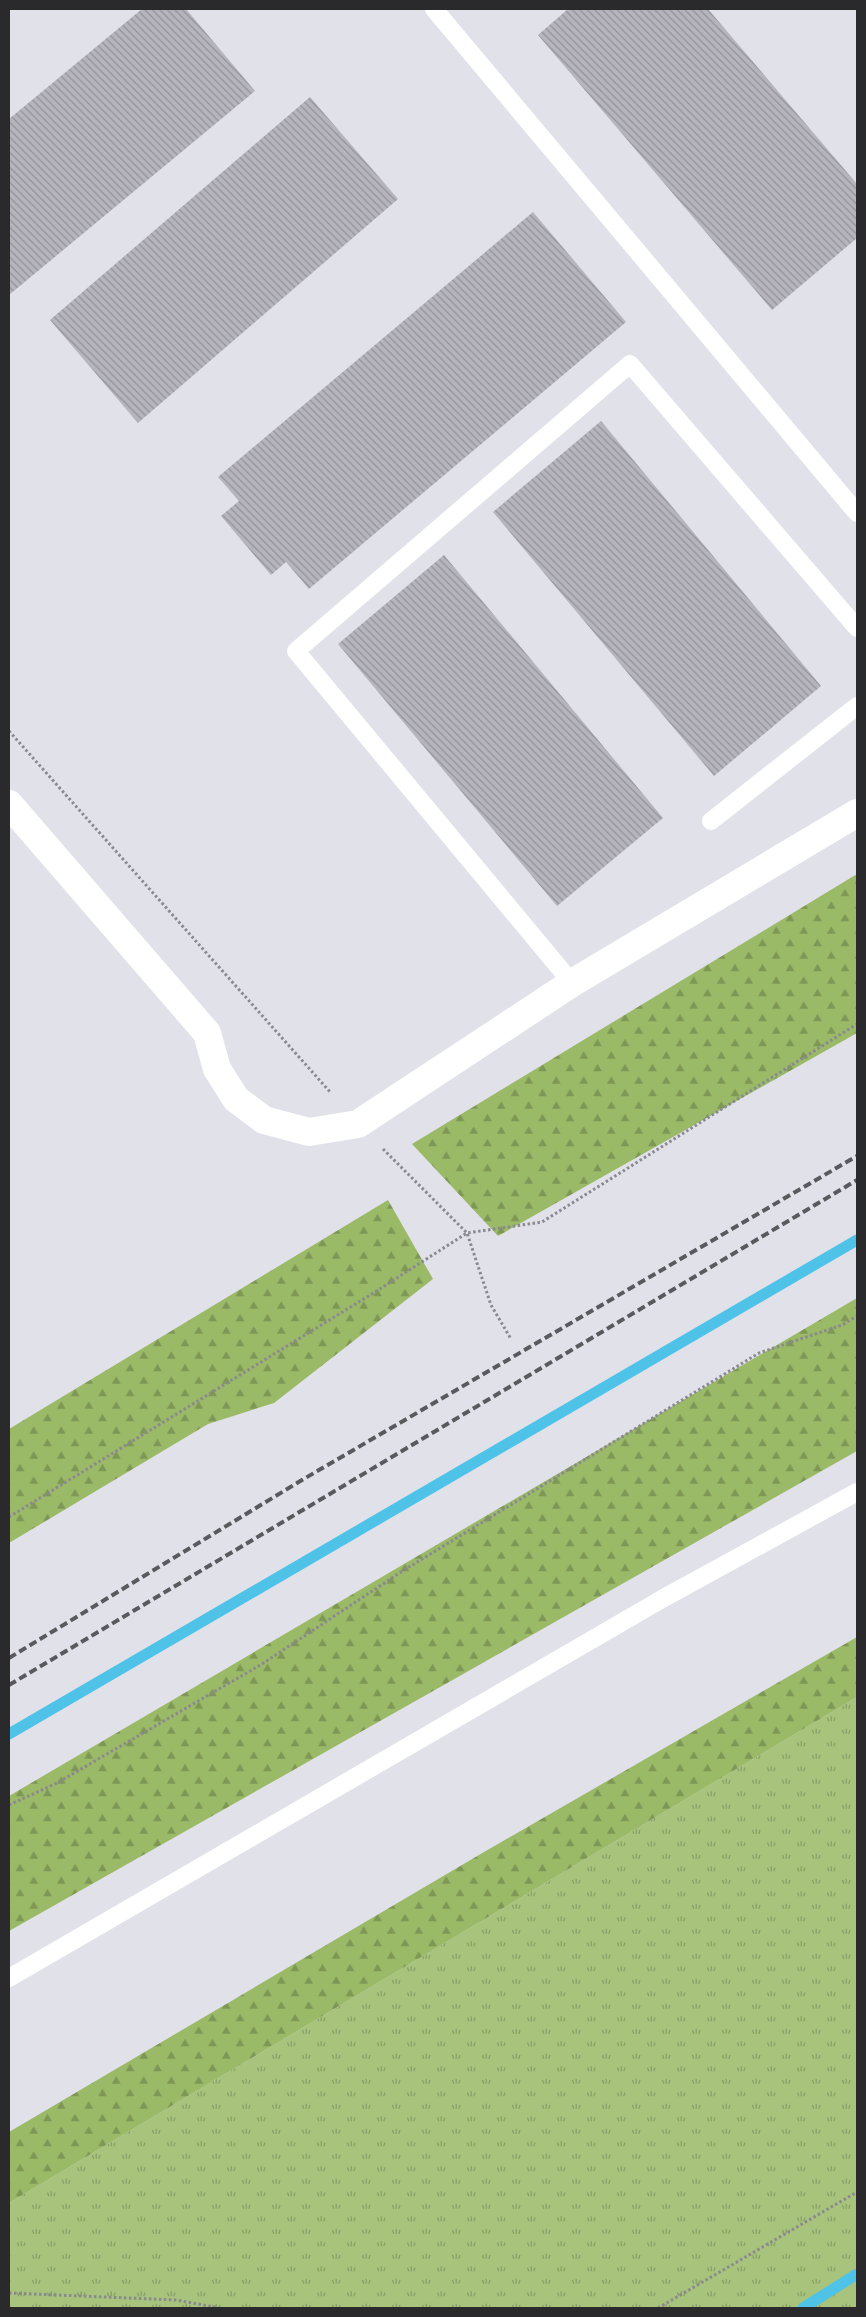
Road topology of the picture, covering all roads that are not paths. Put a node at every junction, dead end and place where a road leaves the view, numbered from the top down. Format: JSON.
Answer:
{"nodes":[{"id":1,"x":434,"y":9,"type":"edge"},
{"id":2,"x":857,"y":513,"type":"edge"},
{"id":3,"x":857,"y":628,"type":"edge"},
{"id":4,"x":857,"y":706,"type":"edge"},
{"id":5,"x":9,"y":804,"type":"edge"},
{"id":6,"x":857,"y":813,"type":"edge"},
{"id":7,"x":711,"y":820,"type":"dead end"},
{"id":8,"x":572,"y":983,"type":"junction"},
{"id":9,"x":857,"y":1492,"type":"edge"},
{"id":10,"x":9,"y":1978,"type":"edge"}],
"edges":[{"from":1,"to":2,"type":"lane"},
{"from":3,"to":8,"type":"lane"},
{"from":4,"to":7,"type":"lane"},
{"from":5,"to":8,"type":"street"},
{"from":6,"to":8,"type":"street"},
{"from":9,"to":10,"type":"lane"}]}
